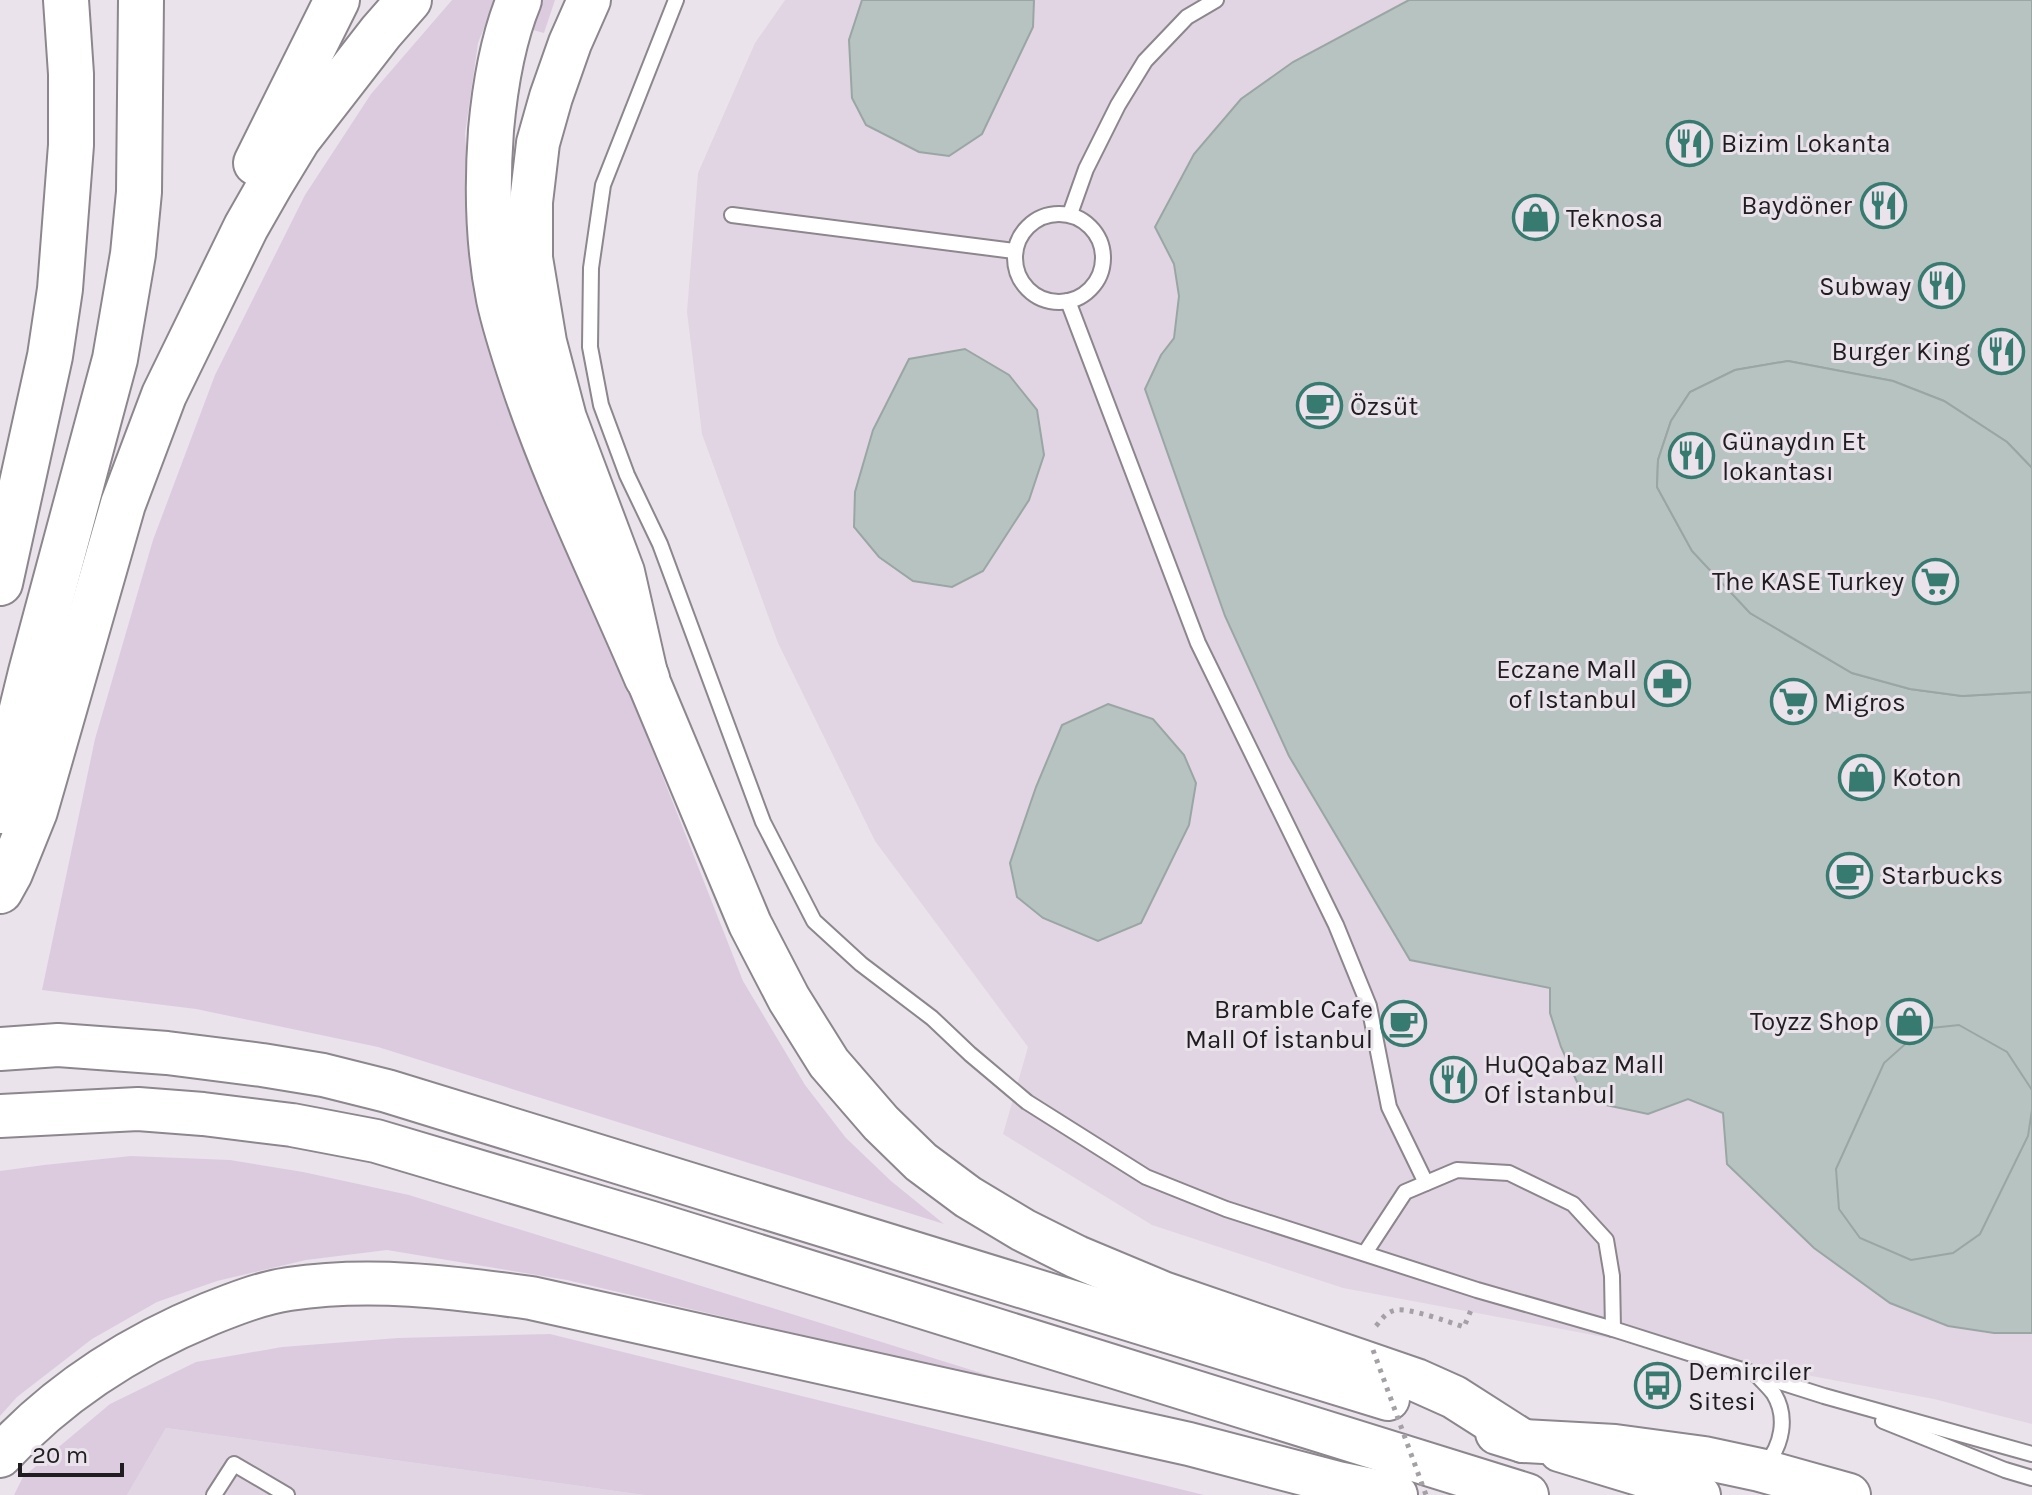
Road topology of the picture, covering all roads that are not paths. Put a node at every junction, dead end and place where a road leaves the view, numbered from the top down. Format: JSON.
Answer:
{"nodes":[{"id":1,"x":66,"y":0,"type":"edge"},
{"id":2,"x":141,"y":0,"type":"edge"},
{"id":3,"x":337,"y":0,"type":"edge"},
{"id":4,"x":409,"y":0,"type":"edge"},
{"id":5,"x":519,"y":0,"type":"edge"},
{"id":6,"x":589,"y":0,"type":"edge"},
{"id":7,"x":676,"y":0,"type":"edge"},
{"id":8,"x":1216,"y":0,"type":"edge"},
{"id":9,"x":1070,"y":214,"type":"junction"},
{"id":10,"x":732,"y":215,"type":"dead end"},
{"id":11,"x":1014,"y":251,"type":"junction"},
{"id":12,"x":1068,"y":301,"type":"junction"},
{"id":13,"x":164,"y":395,"type":"junction"},
{"id":14,"x":0,"y":583,"type":"edge"},
{"id":15,"x":647,"y":678,"type":"junction"},
{"id":16,"x":0,"y":811,"type":"edge"},
{"id":17,"x":0,"y":891,"type":"edge"},
{"id":18,"x":0,"y":1049,"type":"edge"},
{"id":19,"x":9,"y":1115,"type":"edge"},
{"id":20,"x":1426,"y":1183,"type":"junction"},
{"id":21,"x":1365,"y":1253,"type":"junction"},
{"id":22,"x":1613,"y":1329,"type":"junction"},
{"id":23,"x":1756,"y":1375,"type":"junction"},
{"id":24,"x":1824,"y":1396,"type":"junction"},
{"id":25,"x":1523,"y":1441,"type":"junction"},
{"id":26,"x":2032,"y":1454,"type":"edge"},
{"id":27,"x":0,"y":1456,"type":"edge"},
{"id":28,"x":1760,"y":1470,"type":"junction"},
{"id":29,"x":2032,"y":1478,"type":"edge"},
{"id":30,"x":214,"y":1495,"type":"edge"},
{"id":31,"x":287,"y":1495,"type":"edge"},
{"id":32,"x":1396,"y":1495,"type":"edge"},
{"id":33,"x":1527,"y":1495,"type":"edge"},
{"id":34,"x":1701,"y":1495,"type":"edge"},
{"id":35,"x":1849,"y":1495,"type":"edge"}],
"edges":[{"from":1,"to":14,"type":"highway"},
{"from":2,"to":16,"type":"highway"},
{"from":3,"to":13,"type":"highway"},
{"from":4,"to":13,"type":"highway"},
{"from":5,"to":15,"type":"highway"},
{"from":6,"to":15,"type":"main road"},
{"from":7,"to":21,"type":"lane"},
{"from":8,"to":9,"type":"lane"},
{"from":9,"to":11,"type":"lane"},
{"from":9,"to":12,"type":"lane"},
{"from":10,"to":11,"type":"lane"},
{"from":11,"to":12,"type":"lane"},
{"from":12,"to":20,"type":"lane"},
{"from":13,"to":17,"type":"highway"},
{"from":15,"to":25,"type":"main road"},
{"from":18,"to":25,"type":"main road"},
{"from":19,"to":33,"type":"main road"},
{"from":20,"to":21,"type":"lane"},
{"from":20,"to":22,"type":"lane"},
{"from":21,"to":22,"type":"lane"},
{"from":22,"to":23,"type":"lane"},
{"from":23,"to":24,"type":"lane"},
{"from":23,"to":28,"type":"lane"},
{"from":24,"to":26,"type":"lane"},
{"from":24,"to":29,"type":"lane"},
{"from":25,"to":28,"type":"main road"},
{"from":25,"to":34,"type":"main road"},
{"from":27,"to":32,"type":"main road"},
{"from":28,"to":35,"type":"main road"},
{"from":30,"to":31,"type":"lane"}]}
